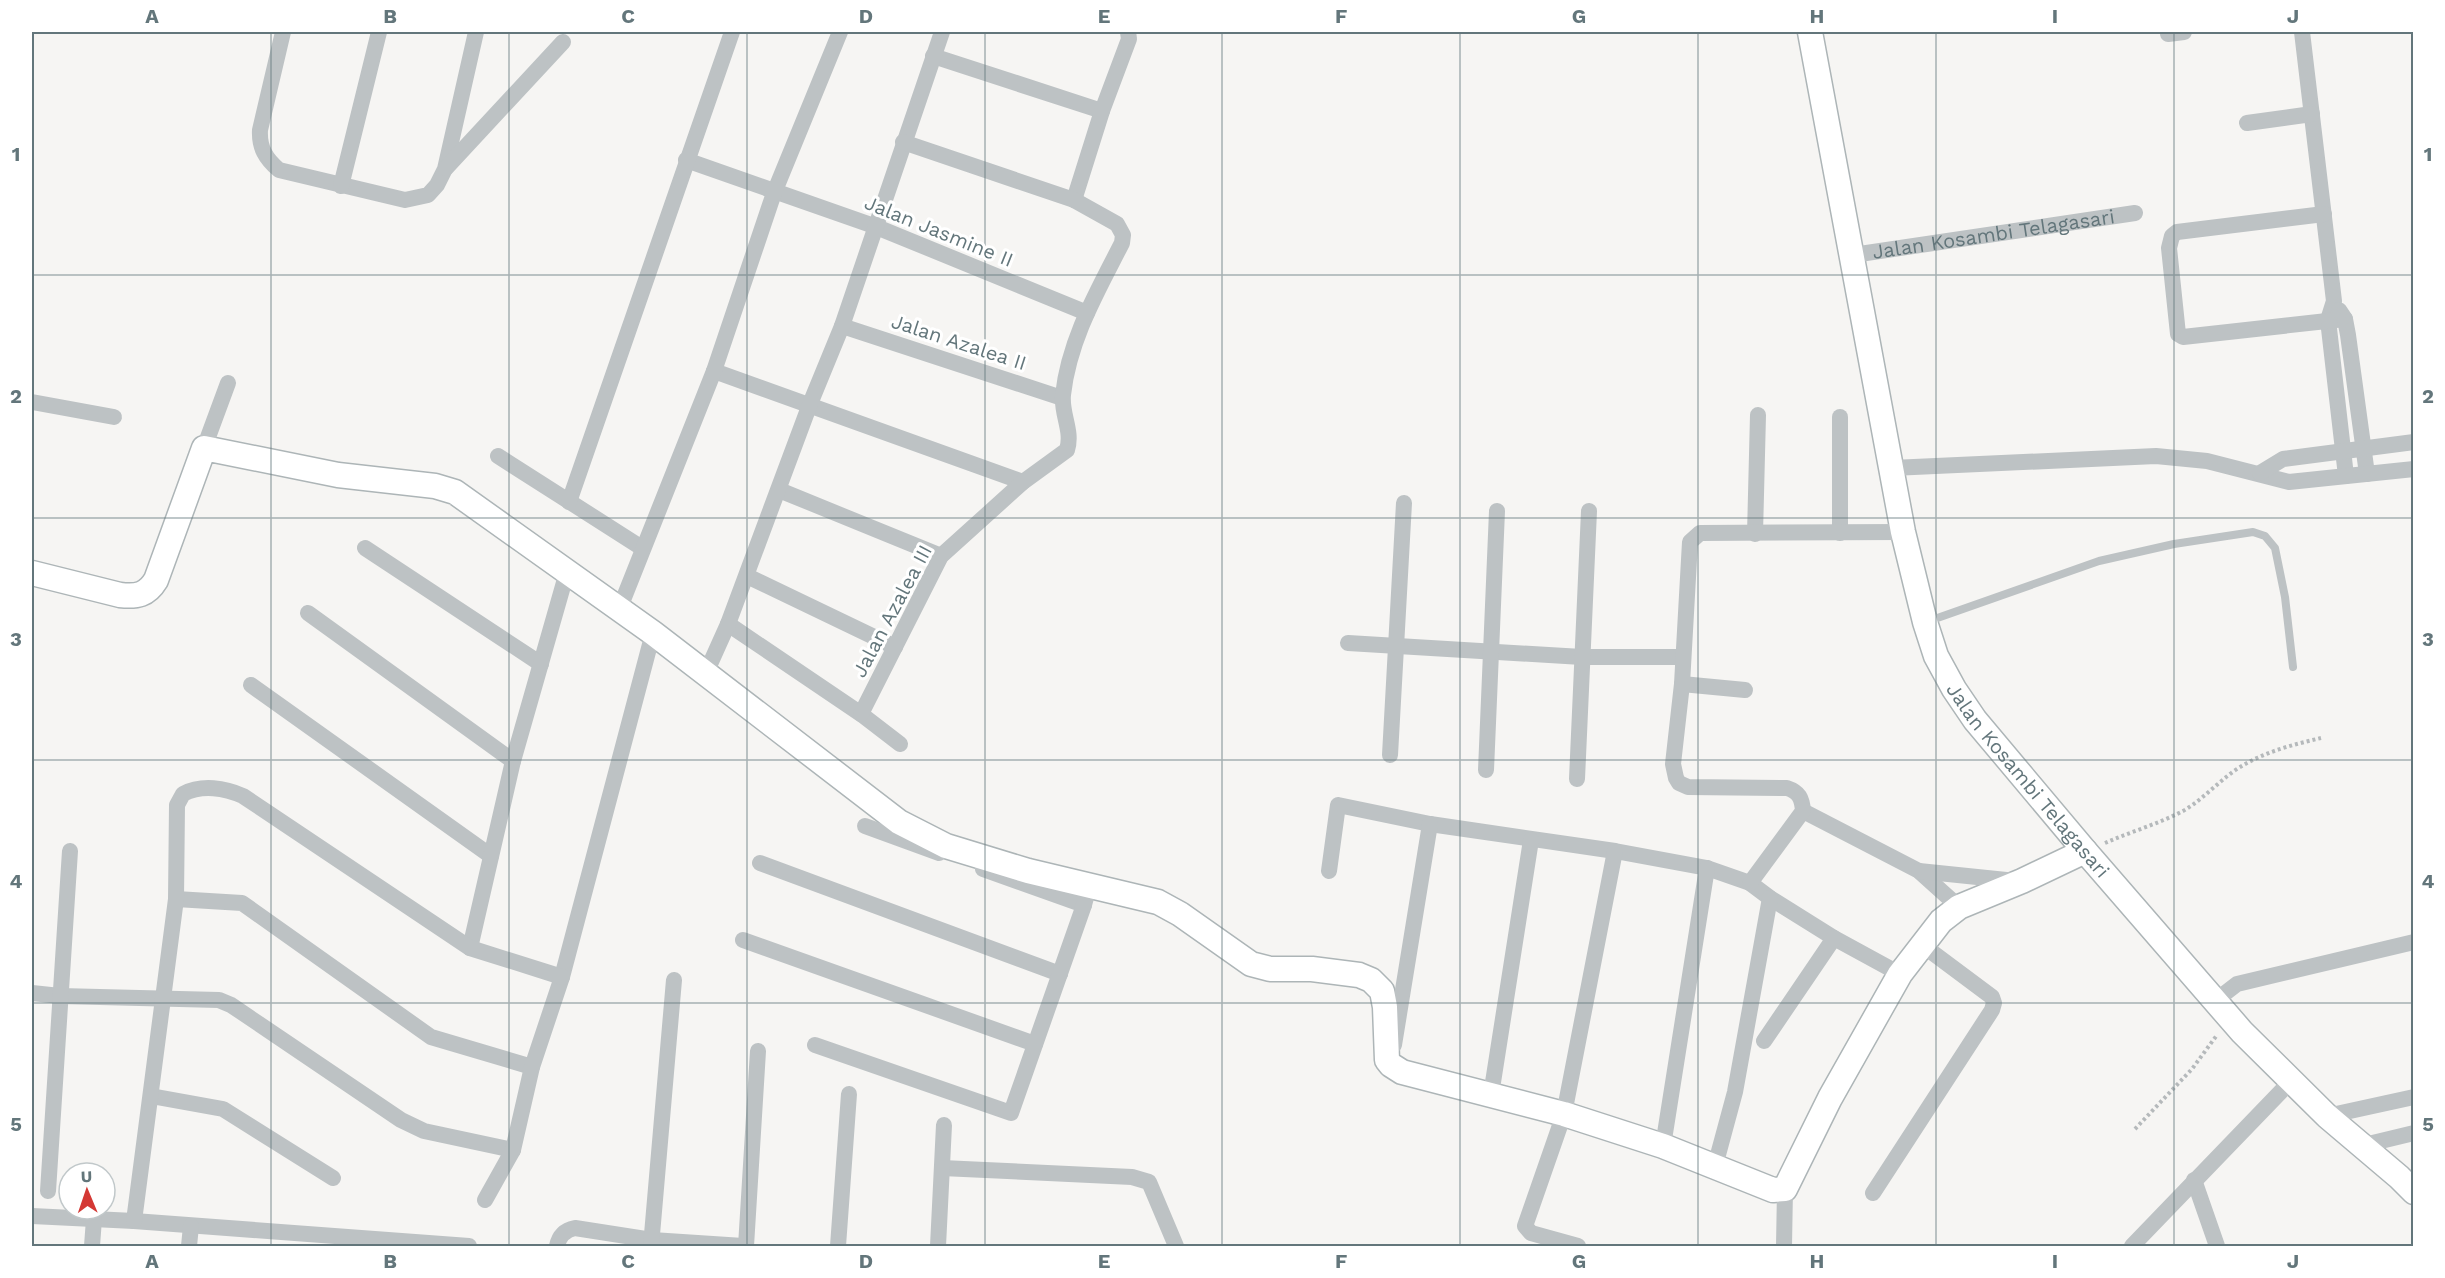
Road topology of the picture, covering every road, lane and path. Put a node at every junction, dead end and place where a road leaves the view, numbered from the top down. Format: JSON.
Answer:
{"nodes":[{"id":1,"x":283,"y":32,"type":"edge"},
{"id":2,"x":379,"y":32,"type":"edge"},
{"id":3,"x":476,"y":32,"type":"edge"},
{"id":4,"x":732,"y":32,"type":"edge"},
{"id":5,"x":840,"y":32,"type":"edge"},
{"id":6,"x":942,"y":32,"type":"edge"},
{"id":7,"x":1128,"y":32,"type":"edge"},
{"id":8,"x":1810,"y":32,"type":"edge"},
{"id":9,"x":2302,"y":32,"type":"edge"},
{"id":10,"x":563,"y":42,"type":"dead end"},
{"id":11,"x":933,"y":56,"type":"junction"},
{"id":12,"x":1102,"y":111,"type":"junction"},
{"id":13,"x":2312,"y":114,"type":"junction"},
{"id":14,"x":2247,"y":123,"type":"dead end"},
{"id":15,"x":903,"y":142,"type":"junction"},
{"id":16,"x":686,"y":160,"type":"junction"},
{"id":17,"x":445,"y":169,"type":"junction"},
{"id":18,"x":341,"y":186,"type":"junction"},
{"id":19,"x":774,"y":193,"type":"junction"},
{"id":20,"x":1074,"y":200,"type":"junction"},
{"id":21,"x":2135,"y":213,"type":"dead end"},
{"id":22,"x":2324,"y":214,"type":"junction"},
{"id":23,"x":874,"y":226,"type":"junction"},
{"id":24,"x":1853,"y":255,"type":"junction"},
{"id":25,"x":1087,"y":313,"type":"junction"},
{"id":26,"x":2336,"y":319,"type":"junction"},
{"id":27,"x":842,"y":326,"type":"junction"},
{"id":28,"x":714,"y":371,"type":"junction"},
{"id":29,"x":228,"y":383,"type":"dead end"},
{"id":30,"x":1062,"y":398,"type":"junction"},
{"id":31,"x":32,"y":402,"type":"edge"},
{"id":32,"x":810,"y":404,"type":"junction"},
{"id":33,"x":1758,"y":415,"type":"dead end"},
{"id":34,"x":114,"y":417,"type":"dead end"},
{"id":35,"x":1840,"y":417,"type":"dead end"},
{"id":36,"x":2414,"y":442,"type":"edge"},
{"id":37,"x":204,"y":447,"type":"junction"},
{"id":38,"x":2365,"y":448,"type":"junction"},
{"id":39,"x":2343,"y":450,"type":"junction"},
{"id":40,"x":498,"y":456,"type":"dead end"},
{"id":41,"x":1892,"y":468,"type":"junction"},
{"id":42,"x":2414,"y":469,"type":"edge"},
{"id":43,"x":2260,"y":473,"type":"junction"},
{"id":44,"x":2367,"y":474,"type":"junction"},
{"id":45,"x":2346,"y":476,"type":"junction"},
{"id":46,"x":1023,"y":482,"type":"junction"},
{"id":47,"x":779,"y":490,"type":"junction"},
{"id":48,"x":569,"y":502,"type":"junction"},
{"id":49,"x":1404,"y":502,"type":"dead end"},
{"id":50,"x":1497,"y":511,"type":"dead end"},
{"id":51,"x":1589,"y":511,"type":"dead end"},
{"id":52,"x":1904,"y":532,"type":"junction"},
{"id":53,"x":1840,"y":533,"type":"junction"},
{"id":54,"x":1755,"y":534,"type":"junction"},
{"id":55,"x":365,"y":548,"type":"dead end"},
{"id":56,"x":642,"y":548,"type":"junction"},
{"id":57,"x":940,"y":556,"type":"junction"},
{"id":58,"x":567,"y":572,"type":"junction"},
{"id":59,"x":32,"y":573,"type":"edge"},
{"id":60,"x":747,"y":576,"type":"junction"},
{"id":61,"x":619,"y":610,"type":"junction"},
{"id":62,"x":308,"y":613,"type":"dead end"},
{"id":63,"x":1925,"y":622,"type":"junction"},
{"id":64,"x":728,"y":624,"type":"junction"},
{"id":65,"x":652,"y":633,"type":"junction"},
{"id":66,"x":1348,"y":643,"type":"dead end"},
{"id":67,"x":895,"y":646,"type":"junction"},
{"id":68,"x":1395,"y":646,"type":"junction"},
{"id":69,"x":1490,"y":652,"type":"junction"},
{"id":70,"x":1582,"y":657,"type":"junction"},
{"id":71,"x":1683,"y":657,"type":"junction"},
{"id":72,"x":541,"y":664,"type":"junction"},
{"id":73,"x":2293,"y":667,"type":"dead end"},
{"id":74,"x":706,"y":673,"type":"junction"},
{"id":75,"x":1682,"y":684,"type":"junction"},
{"id":76,"x":251,"y":685,"type":"dead end"},
{"id":77,"x":1745,"y":690,"type":"dead end"},
{"id":78,"x":861,"y":714,"type":"junction"},
{"id":79,"x":2321,"y":738,"type":"dead end"},
{"id":80,"x":900,"y":744,"type":"dead end"},
{"id":81,"x":1390,"y":755,"type":"dead end"},
{"id":82,"x":513,"y":760,"type":"junction"},
{"id":83,"x":1486,"y":770,"type":"dead end"},
{"id":84,"x":1577,"y":779,"type":"dead end"},
{"id":85,"x":1803,"y":811,"type":"junction"},
{"id":86,"x":1430,"y":824,"type":"junction"},
{"id":87,"x":865,"y":826,"type":"dead end"},
{"id":88,"x":1531,"y":840,"type":"junction"},
{"id":89,"x":2085,"y":850,"type":"junction"},
{"id":90,"x":70,"y":851,"type":"dead end"},
{"id":91,"x":1615,"y":851,"type":"junction"},
{"id":92,"x":491,"y":856,"type":"junction"},
{"id":93,"x":760,"y":863,"type":"dead end"},
{"id":94,"x":1707,"y":868,"type":"junction"},
{"id":95,"x":1329,"y":871,"type":"dead end"},
{"id":96,"x":1919,"y":871,"type":"junction"},
{"id":97,"x":2022,"y":881,"type":"junction"},
{"id":98,"x":1750,"y":883,"type":"junction"},
{"id":99,"x":1087,"y":895,"type":"junction"},
{"id":100,"x":1770,"y":898,"type":"junction"},
{"id":101,"x":176,"y":899,"type":"junction"},
{"id":102,"x":1959,"y":907,"type":"junction"},
{"id":103,"x":1834,"y":938,"type":"junction"},
{"id":104,"x":743,"y":940,"type":"dead end"},
{"id":105,"x":2414,"y":942,"type":"edge"},
{"id":106,"x":1921,"y":944,"type":"junction"},
{"id":107,"x":470,"y":948,"type":"junction"},
{"id":108,"x":1060,"y":974,"type":"junction"},
{"id":109,"x":1900,"y":974,"type":"junction"},
{"id":110,"x":562,"y":977,"type":"junction"},
{"id":111,"x":674,"y":980,"type":"dead end"},
{"id":112,"x":32,"y":993,"type":"edge"},
{"id":113,"x":60,"y":996,"type":"junction"},
{"id":114,"x":164,"y":1000,"type":"junction"},
{"id":115,"x":2222,"y":1009,"type":"junction"},
{"id":116,"x":1764,"y":1041,"type":"dead end"},
{"id":117,"x":1035,"y":1044,"type":"junction"},
{"id":118,"x":815,"y":1045,"type":"dead end"},
{"id":119,"x":758,"y":1051,"type":"dead end"},
{"id":120,"x":1391,"y":1065,"type":"junction"},
{"id":121,"x":532,"y":1067,"type":"junction"},
{"id":122,"x":2291,"y":1081,"type":"junction"},
{"id":123,"x":849,"y":1094,"type":"dead end"},
{"id":124,"x":1491,"y":1095,"type":"junction"},
{"id":125,"x":151,"y":1096,"type":"junction"},
{"id":126,"x":2414,"y":1097,"type":"edge"},
{"id":127,"x":1564,"y":1114,"type":"junction"},
{"id":128,"x":2328,"y":1116,"type":"junction"},
{"id":129,"x":944,"y":1125,"type":"dead end"},
{"id":130,"x":2135,"y":1129,"type":"dead end"},
{"id":131,"x":2414,"y":1133,"type":"edge"},
{"id":132,"x":1663,"y":1146,"type":"junction"},
{"id":133,"x":2360,"y":1146,"type":"junction"},
{"id":134,"x":513,"y":1150,"type":"junction"},
{"id":135,"x":1715,"y":1166,"type":"junction"},
{"id":136,"x":942,"y":1168,"type":"junction"},
{"id":137,"x":333,"y":1178,"type":"dead end"},
{"id":138,"x":2194,"y":1180,"type":"junction"},
{"id":139,"x":1785,"y":1189,"type":"junction"},
{"id":140,"x":48,"y":1191,"type":"dead end"},
{"id":141,"x":2414,"y":1192,"type":"edge"},
{"id":142,"x":1873,"y":1193,"type":"dead end"},
{"id":143,"x":485,"y":1200,"type":"dead end"},
{"id":144,"x":32,"y":1216,"type":"edge"},
{"id":145,"x":57,"y":1217,"type":"edge"},
{"id":146,"x":117,"y":1220,"type":"edge"},
{"id":147,"x":94,"y":1221,"type":"edge"},
{"id":148,"x":134,"y":1221,"type":"junction"},
{"id":149,"x":191,"y":1226,"type":"junction"},
{"id":150,"x":280,"y":1240,"type":"edge"},
{"id":151,"x":651,"y":1243,"type":"edge"},
{"id":152,"x":370,"y":1244,"type":"edge"},
{"id":153,"x":92,"y":1246,"type":"edge"},
{"id":154,"x":189,"y":1246,"type":"edge"},
{"id":155,"x":469,"y":1246,"type":"edge"},
{"id":156,"x":558,"y":1246,"type":"edge"},
{"id":157,"x":744,"y":1246,"type":"edge"},
{"id":158,"x":838,"y":1246,"type":"edge"},
{"id":159,"x":938,"y":1246,"type":"edge"},
{"id":160,"x":1176,"y":1246,"type":"edge"},
{"id":161,"x":1578,"y":1246,"type":"edge"},
{"id":162,"x":1784,"y":1246,"type":"edge"},
{"id":163,"x":2132,"y":1246,"type":"edge"},
{"id":164,"x":2217,"y":1246,"type":"edge"}],
"edges":[{"from":1,"to":18,"type":"street"},
{"from":2,"to":18,"type":"street"},
{"from":3,"to":17,"type":"street"},
{"from":4,"to":16,"type":"street"},
{"from":5,"to":19,"type":"street"},
{"from":6,"to":11,"type":"street"},
{"from":7,"to":12,"type":"street"},
{"from":8,"to":24,"type":"street","name":"Jalan Kosambi Telagasari"},
{"from":9,"to":13,"type":"street"},
{"from":10,"to":17,"type":"street"},
{"from":11,"to":12,"type":"street"},
{"from":11,"to":15,"type":"street"},
{"from":12,"to":20,"type":"street"},
{"from":13,"to":14,"type":"street"},
{"from":13,"to":22,"type":"street"},
{"from":15,"to":20,"type":"street"},
{"from":15,"to":23,"type":"street"},
{"from":16,"to":19,"type":"street","name":"Jalan Jasmine II"},
{"from":16,"to":48,"type":"street"},
{"from":17,"to":18,"type":"street"},
{"from":19,"to":23,"type":"street","name":"Jalan Jasmine II"},
{"from":19,"to":28,"type":"street"},
{"from":20,"to":25,"type":"street","name":"Jalan Azalea III"},
{"from":21,"to":24,"type":"street","name":"Jalan Kosambi Telagasari"},
{"from":22,"to":26,"type":"street"},
{"from":22,"to":26,"type":"street"},
{"from":23,"to":25,"type":"street","name":"Jalan Jasmine II"},
{"from":23,"to":27,"type":"street"},
{"from":24,"to":41,"type":"street","name":"Jalan Kosambi Telagasari"},
{"from":25,"to":30,"type":"street","name":"Jalan Azalea III"},
{"from":26,"to":38,"type":"street"},
{"from":26,"to":39,"type":"street"},
{"from":27,"to":30,"type":"street","name":"Jalan Azalea II"},
{"from":27,"to":32,"type":"street"},
{"from":28,"to":32,"type":"street"},
{"from":28,"to":56,"type":"street"},
{"from":29,"to":37,"type":"street"},
{"from":30,"to":46,"type":"street","name":"Jalan Azalea III"},
{"from":31,"to":34,"type":"street"},
{"from":32,"to":46,"type":"street"},
{"from":32,"to":47,"type":"street"},
{"from":33,"to":54,"type":"street"},
{"from":35,"to":53,"type":"street"},
{"from":36,"to":38,"type":"street"},
{"from":37,"to":58,"type":"street"},
{"from":37,"to":59,"type":"street"},
{"from":38,"to":39,"type":"street"},
{"from":38,"to":44,"type":"street"},
{"from":39,"to":43,"type":"street"},
{"from":39,"to":45,"type":"street"},
{"from":40,"to":48,"type":"street"},
{"from":41,"to":43,"type":"street"},
{"from":41,"to":52,"type":"street","name":"Jalan Kosambi Telagasari"},
{"from":42,"to":44,"type":"street"},
{"from":43,"to":45,"type":"street"},
{"from":44,"to":45,"type":"street"},
{"from":46,"to":57,"type":"street","name":"Jalan Azalea III"},
{"from":47,"to":57,"type":"street"},
{"from":47,"to":60,"type":"street"},
{"from":48,"to":56,"type":"street"},
{"from":49,"to":68,"type":"street"},
{"from":50,"to":69,"type":"street"},
{"from":51,"to":70,"type":"street"},
{"from":52,"to":53,"type":"street"},
{"from":52,"to":63,"type":"street","name":"Jalan Kosambi Telagasari"},
{"from":53,"to":54,"type":"street"},
{"from":54,"to":71,"type":"street"},
{"from":55,"to":72,"type":"street"},
{"from":56,"to":61,"type":"street"},
{"from":57,"to":67,"type":"street","name":"Jalan Azalea III"},
{"from":58,"to":61,"type":"street"},
{"from":58,"to":72,"type":"street"},
{"from":60,"to":64,"type":"street"},
{"from":60,"to":67,"type":"street"},
{"from":61,"to":65,"type":"street"},
{"from":62,"to":82,"type":"street"},
{"from":63,"to":73,"type":"lane"},
{"from":63,"to":89,"type":"street","name":"Jalan Kosambi Telagasari"},
{"from":64,"to":74,"type":"street"},
{"from":64,"to":78,"type":"street"},
{"from":65,"to":74,"type":"street"},
{"from":65,"to":110,"type":"street"},
{"from":66,"to":68,"type":"street"},
{"from":67,"to":78,"type":"street","name":"Jalan Azalea III"},
{"from":68,"to":69,"type":"street"},
{"from":68,"to":81,"type":"street"},
{"from":69,"to":70,"type":"street"},
{"from":69,"to":83,"type":"street"},
{"from":70,"to":71,"type":"street"},
{"from":70,"to":84,"type":"street"},
{"from":71,"to":75,"type":"street"},
{"from":72,"to":82,"type":"street"},
{"from":74,"to":99,"type":"street"},
{"from":75,"to":77,"type":"street"},
{"from":75,"to":85,"type":"street"},
{"from":76,"to":92,"type":"street"},
{"from":78,"to":80,"type":"street"},
{"from":79,"to":89,"type":"path"},
{"from":82,"to":92,"type":"street"},
{"from":85,"to":96,"type":"street"},
{"from":85,"to":98,"type":"street"},
{"from":86,"to":88,"type":"street"},
{"from":86,"to":95,"type":"street"},
{"from":86,"to":120,"type":"street"},
{"from":87,"to":99,"type":"street"},
{"from":88,"to":91,"type":"street"},
{"from":88,"to":124,"type":"street"},
{"from":89,"to":97,"type":"street"},
{"from":89,"to":115,"type":"street","name":"Jalan Kosambi Telagasari"},
{"from":90,"to":113,"type":"street"},
{"from":91,"to":94,"type":"street"},
{"from":91,"to":127,"type":"street"},
{"from":92,"to":107,"type":"street"},
{"from":93,"to":108,"type":"street"},
{"from":94,"to":98,"type":"street"},
{"from":94,"to":132,"type":"street"},
{"from":96,"to":97,"type":"street"},
{"from":96,"to":102,"type":"street"},
{"from":97,"to":102,"type":"street"},
{"from":98,"to":100,"type":"street"},
{"from":99,"to":108,"type":"street"},
{"from":99,"to":120,"type":"street"},
{"from":100,"to":103,"type":"street"},
{"from":100,"to":135,"type":"street"},
{"from":101,"to":107,"type":"street"},
{"from":101,"to":114,"type":"street"},
{"from":101,"to":121,"type":"street"},
{"from":102,"to":106,"type":"street"},
{"from":103,"to":109,"type":"street"},
{"from":103,"to":116,"type":"street"},
{"from":104,"to":117,"type":"street"},
{"from":105,"to":115,"type":"street"},
{"from":106,"to":109,"type":"street"},
{"from":106,"to":142,"type":"street"},
{"from":107,"to":110,"type":"street"},
{"from":108,"to":117,"type":"street"},
{"from":109,"to":139,"type":"street"},
{"from":110,"to":121,"type":"street"},
{"from":111,"to":151,"type":"street"},
{"from":112,"to":113,"type":"street"},
{"from":113,"to":114,"type":"street"},
{"from":113,"to":140,"type":"street"},
{"from":114,"to":125,"type":"street"},
{"from":114,"to":134,"type":"street"},
{"from":115,"to":122,"type":"street","name":"Jalan Kosambi Telagasari"},
{"from":115,"to":130,"type":"path"},
{"from":117,"to":118,"type":"street"},
{"from":119,"to":157,"type":"street"},
{"from":120,"to":124,"type":"street"},
{"from":121,"to":134,"type":"street"},
{"from":122,"to":128,"type":"street","name":"Jalan Kosambi Telagasari"},
{"from":122,"to":138,"type":"street"},
{"from":123,"to":158,"type":"street"},
{"from":124,"to":127,"type":"street"},
{"from":125,"to":137,"type":"street"},
{"from":125,"to":148,"type":"street"},
{"from":126,"to":128,"type":"street"},
{"from":127,"to":132,"type":"street"},
{"from":127,"to":161,"type":"street"},
{"from":128,"to":133,"type":"street","name":"Jalan Kosambi Telagasari"},
{"from":129,"to":136,"type":"street"},
{"from":131,"to":133,"type":"street"},
{"from":132,"to":135,"type":"street"},
{"from":133,"to":141,"type":"street","name":"Jalan Kosambi Telagasari"},
{"from":134,"to":143,"type":"street"},
{"from":135,"to":139,"type":"street"},
{"from":136,"to":159,"type":"street"},
{"from":136,"to":160,"type":"street"},
{"from":138,"to":163,"type":"street"},
{"from":138,"to":164,"type":"street"},
{"from":139,"to":162,"type":"street"},
{"from":144,"to":145,"type":"street"},
{"from":146,"to":148,"type":"street"},
{"from":147,"to":153,"type":"street"},
{"from":148,"to":149,"type":"street"},
{"from":149,"to":150,"type":"street"},
{"from":149,"to":154,"type":"street"},
{"from":150,"to":152,"type":"street"},
{"from":151,"to":156,"type":"street"},
{"from":151,"to":157,"type":"street"},
{"from":152,"to":155,"type":"street"}]}
